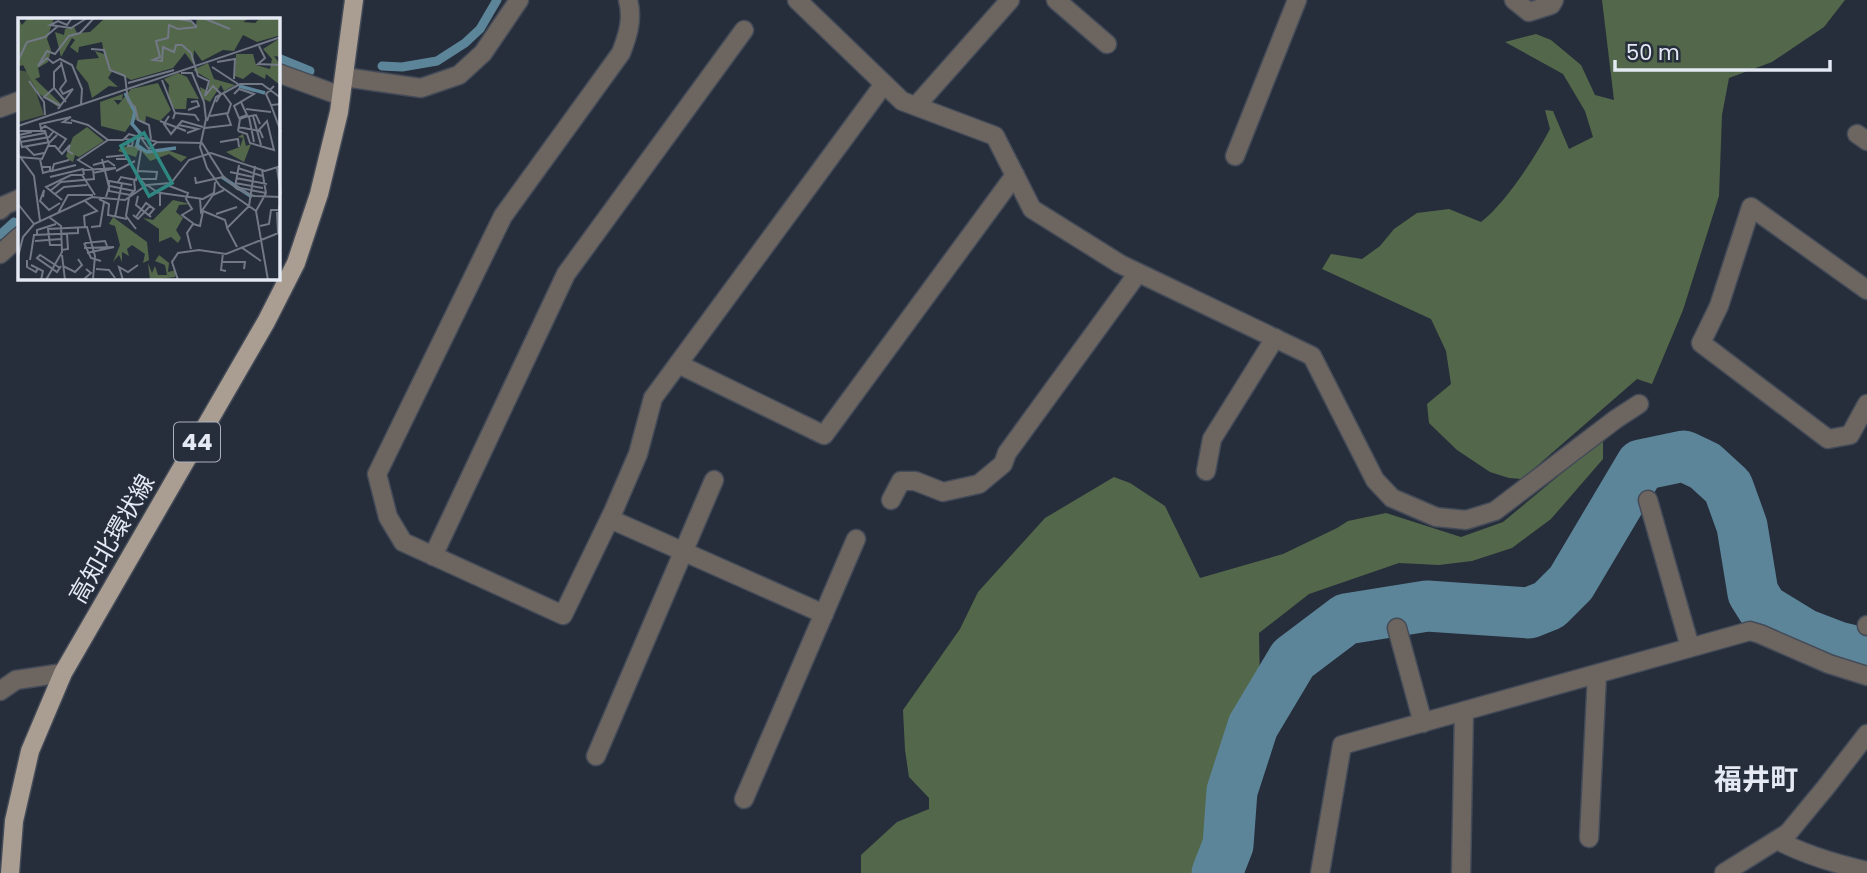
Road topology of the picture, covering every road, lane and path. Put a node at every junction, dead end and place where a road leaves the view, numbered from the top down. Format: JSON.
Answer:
{"nodes":[{"id":1,"x":354,"y":0,"type":"edge"},
{"id":2,"x":519,"y":0,"type":"edge"},
{"id":3,"x":628,"y":0,"type":"edge"},
{"id":4,"x":797,"y":0,"type":"edge"},
{"id":5,"x":1010,"y":0,"type":"edge"},
{"id":6,"x":1056,"y":0,"type":"edge"},
{"id":7,"x":1297,"y":0,"type":"edge"},
{"id":8,"x":1514,"y":0,"type":"edge"},
{"id":9,"x":1554,"y":0,"type":"edge"},
{"id":10,"x":744,"y":30,"type":"dead end"},
{"id":11,"x":1107,"y":44,"type":"dead end"},
{"id":12,"x":280,"y":74,"type":"edge"},
{"id":13,"x":344,"y":77,"type":"junction"},
{"id":14,"x":884,"y":84,"type":"junction"},
{"id":15,"x":341,"y":96,"type":"junction"},
{"id":16,"x":18,"y":101,"type":"edge"},
{"id":17,"x":916,"y":106,"type":"junction"},
{"id":18,"x":0,"y":108,"type":"edge"},
{"id":19,"x":1235,"y":156,"type":"dead end"},
{"id":20,"x":1015,"y":176,"type":"junction"},
{"id":21,"x":18,"y":199,"type":"edge"},
{"id":22,"x":0,"y":210,"type":"edge"},
{"id":23,"x":18,"y":238,"type":"edge"},
{"id":24,"x":0,"y":254,"type":"edge"},
{"id":25,"x":1138,"y":273,"type":"junction"},
{"id":26,"x":1867,"y":290,"type":"edge"},
{"id":27,"x":1275,"y":338,"type":"junction"},
{"id":28,"x":678,"y":364,"type":"junction"},
{"id":29,"x":1639,"y":404,"type":"dead end"},
{"id":30,"x":1867,"y":404,"type":"edge"},
{"id":31,"x":1206,"y":471,"type":"dead end"},
{"id":32,"x":714,"y":480,"type":"dead end"},
{"id":33,"x":891,"y":500,"type":"dead end"},
{"id":34,"x":1648,"y":500,"type":"dead end"},
{"id":35,"x":610,"y":519,"type":"junction"},
{"id":36,"x":856,"y":539,"type":"dead end"},
{"id":37,"x":683,"y":552,"type":"junction"},
{"id":38,"x":433,"y":556,"type":"junction"},
{"id":39,"x":824,"y":614,"type":"junction"},
{"id":40,"x":1396,"y":628,"type":"dead end"},
{"id":41,"x":1690,"y":647,"type":"junction"},
{"id":42,"x":63,"y":673,"type":"junction"},
{"id":43,"x":1597,"y":674,"type":"junction"},
{"id":44,"x":1867,"y":676,"type":"edge"},
{"id":45,"x":0,"y":691,"type":"edge"},
{"id":46,"x":1464,"y":711,"type":"junction"},
{"id":47,"x":1423,"y":723,"type":"junction"},
{"id":48,"x":1867,"y":734,"type":"edge"},
{"id":49,"x":596,"y":756,"type":"dead end"},
{"id":50,"x":744,"y":799,"type":"dead end"},
{"id":51,"x":1589,"y":838,"type":"dead end"},
{"id":52,"x":1777,"y":840,"type":"junction"},
{"id":53,"x":1867,"y":870,"type":"edge"},
{"id":54,"x":10,"y":873,"type":"edge"},
{"id":55,"x":1320,"y":873,"type":"edge"},
{"id":56,"x":1461,"y":873,"type":"edge"},
{"id":57,"x":1724,"y":873,"type":"edge"}],
"edges":[{"from":1,"to":13,"type":"main road","name":"高知北環状線","number":"44"},
{"from":2,"to":13,"type":"street"},
{"from":3,"to":38,"type":"street"},
{"from":4,"to":14,"type":"street"},
{"from":5,"to":17,"type":"street"},
{"from":6,"to":11,"type":"street"},
{"from":7,"to":19,"type":"street"},
{"from":8,"to":9,"type":"street"},
{"from":10,"to":38,"type":"street"},
{"from":12,"to":15,"type":"street"},
{"from":13,"to":15,"type":"main road","name":"高知北環状線","number":"44"},
{"from":14,"to":17,"type":"street"},
{"from":14,"to":28,"type":"street"},
{"from":15,"to":42,"type":"main road","name":"高知北環状線","number":"44"},
{"from":16,"to":18,"type":"street"},
{"from":17,"to":20,"type":"street"},
{"from":20,"to":25,"type":"street"},
{"from":20,"to":28,"type":"street"},
{"from":21,"to":22,"type":"street"},
{"from":23,"to":24,"type":"street"},
{"from":25,"to":27,"type":"street"},
{"from":25,"to":33,"type":"street"},
{"from":26,"to":30,"type":"street"},
{"from":27,"to":29,"type":"street"},
{"from":27,"to":31,"type":"street"},
{"from":28,"to":35,"type":"street"},
{"from":32,"to":37,"type":"street"},
{"from":34,"to":41,"type":"street"},
{"from":35,"to":37,"type":"street"},
{"from":35,"to":38,"type":"street"},
{"from":36,"to":39,"type":"street"},
{"from":37,"to":39,"type":"street"},
{"from":37,"to":49,"type":"street"},
{"from":39,"to":50,"type":"street"},
{"from":40,"to":47,"type":"street"},
{"from":41,"to":43,"type":"street"},
{"from":41,"to":44,"type":"street"},
{"from":42,"to":45,"type":"street"},
{"from":42,"to":54,"type":"main road","name":"高知北環状線","number":"44"},
{"from":43,"to":46,"type":"street"},
{"from":43,"to":51,"type":"street"},
{"from":46,"to":47,"type":"street"},
{"from":46,"to":56,"type":"street"},
{"from":47,"to":55,"type":"street"},
{"from":48,"to":52,"type":"street"},
{"from":52,"to":53,"type":"street"},
{"from":52,"to":57,"type":"street"}]}
